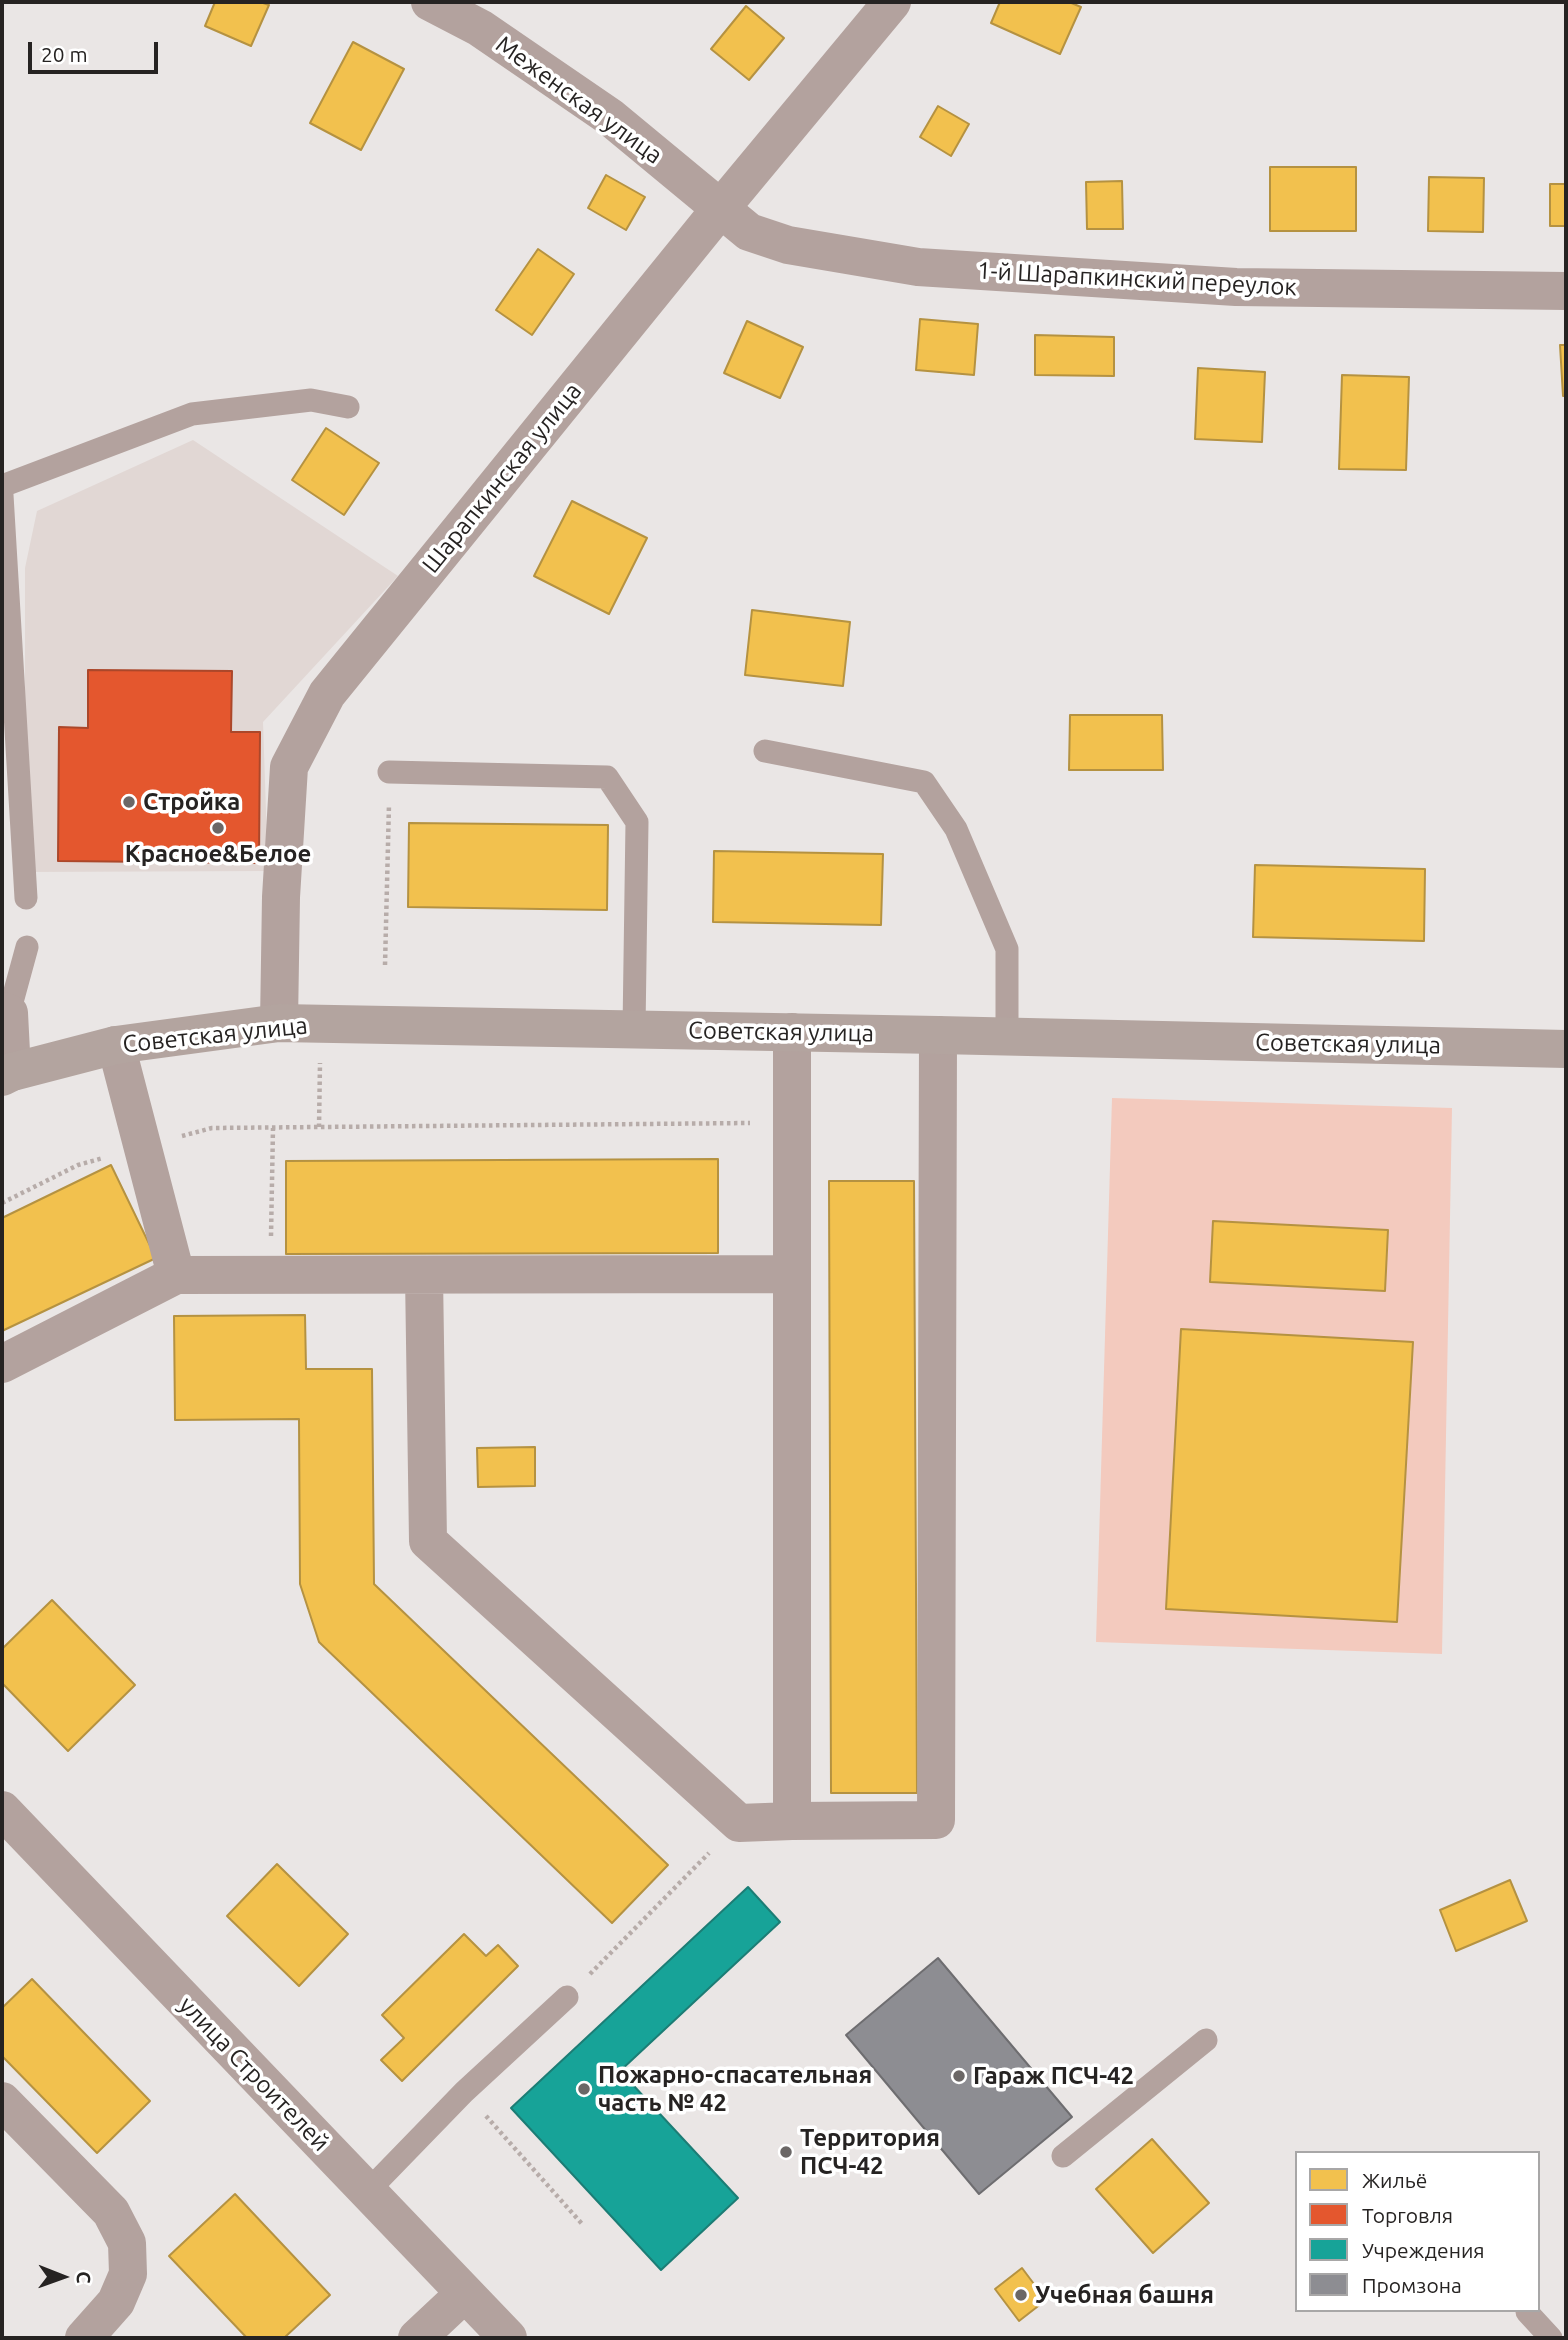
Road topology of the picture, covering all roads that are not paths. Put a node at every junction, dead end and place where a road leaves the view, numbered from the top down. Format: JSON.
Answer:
{"nodes":[{"id":1,"x":430,"y":2,"type":"edge"},
{"id":2,"x":892,"y":2,"type":"edge"},
{"id":3,"x":721,"y":208,"type":"junction"},
{"id":4,"x":1566,"y":291,"type":"edge"},
{"id":5,"x":348,"y":407,"type":"dead end"},
{"id":6,"x":2,"y":486,"type":"edge"},
{"id":7,"x":2,"y":495,"type":"edge"},
{"id":8,"x":765,"y":751,"type":"dead end"},
{"id":9,"x":389,"y":772,"type":"road end"},
{"id":10,"x":26,"y":898,"type":"dead end"},
{"id":11,"x":27,"y":947,"type":"dead end"},
{"id":12,"x":6,"y":1012,"type":"edge"},
{"id":13,"x":279,"y":1023,"type":"junction"},
{"id":14,"x":634,"y":1029,"type":"junction"},
{"id":15,"x":792,"y":1032,"type":"junction"},
{"id":16,"x":939,"y":1035,"type":"junction"},
{"id":17,"x":1007,"y":1037,"type":"junction"},
{"id":18,"x":116,"y":1045,"type":"junction"},
{"id":19,"x":1566,"y":1049,"type":"edge"},
{"id":20,"x":7,"y":1075,"type":"edge"},
{"id":21,"x":176,"y":1275,"type":"junction"},
{"id":22,"x":424,"y":1275,"type":"junction"},
{"id":23,"x":791,"y":1275,"type":"junction"},
{"id":24,"x":2,"y":1364,"type":"edge"},
{"id":25,"x":2,"y":1810,"type":"edge"},
{"id":26,"x":792,"y":1821,"type":"junction"},
{"id":27,"x":567,"y":1997,"type":"road end"},
{"id":28,"x":1206,"y":2040,"type":"dead end"},
{"id":29,"x":2,"y":2101,"type":"edge"},
{"id":30,"x":1063,"y":2156,"type":"dead end"},
{"id":31,"x":367,"y":2192,"type":"junction"},
{"id":32,"x":464,"y":2294,"type":"junction"},
{"id":33,"x":1527,"y":2312,"type":"edge"},
{"id":34,"x":85,"y":2338,"type":"edge"},
{"id":35,"x":417,"y":2338,"type":"edge"},
{"id":36,"x":508,"y":2338,"type":"edge"},
{"id":37,"x":1551,"y":2338,"type":"edge"}],
"edges":[{"from":1,"to":3,"type":"street","name":"Меженская улица"},
{"from":2,"to":3,"type":"street","name":"Шарапкинская улица"},
{"from":3,"to":4,"type":"street","name":"1-й Шарапкинский переулок"},
{"from":3,"to":13,"type":"street","name":"Шарапкинская улица"},
{"from":5,"to":6,"type":"lane"},
{"from":7,"to":10,"type":"lane"},
{"from":8,"to":17,"type":"lane"},
{"from":9,"to":14,"type":"lane"},
{"from":11,"to":12,"type":"lane"},
{"from":12,"to":20,"type":"street"},
{"from":13,"to":14,"type":"main road","name":"Советская улица"},
{"from":13,"to":18,"type":"main road","name":"Советская улица"},
{"from":14,"to":15,"type":"main road","name":"Советская улица"},
{"from":15,"to":16,"type":"main road","name":"Советская улица"},
{"from":15,"to":23,"type":"street"},
{"from":16,"to":17,"type":"main road","name":"Советская улица"},
{"from":16,"to":26,"type":"street"},
{"from":17,"to":19,"type":"main road","name":"Советская улица"},
{"from":18,"to":20,"type":"main road","name":"Советская улица"},
{"from":18,"to":21,"type":"street"},
{"from":21,"to":22,"type":"street"},
{"from":21,"to":24,"type":"street"},
{"from":22,"to":23,"type":"street"},
{"from":22,"to":26,"type":"street"},
{"from":23,"to":26,"type":"street"},
{"from":25,"to":31,"type":"street","name":"улица Строителей"},
{"from":27,"to":31,"type":"lane"},
{"from":28,"to":30,"type":"lane"},
{"from":29,"to":34,"type":"street"},
{"from":31,"to":32,"type":"street","name":"улица Строителей"},
{"from":32,"to":35,"type":"street"},
{"from":32,"to":36,"type":"street","name":"улица Строителей"},
{"from":33,"to":37,"type":"lane"}]}
